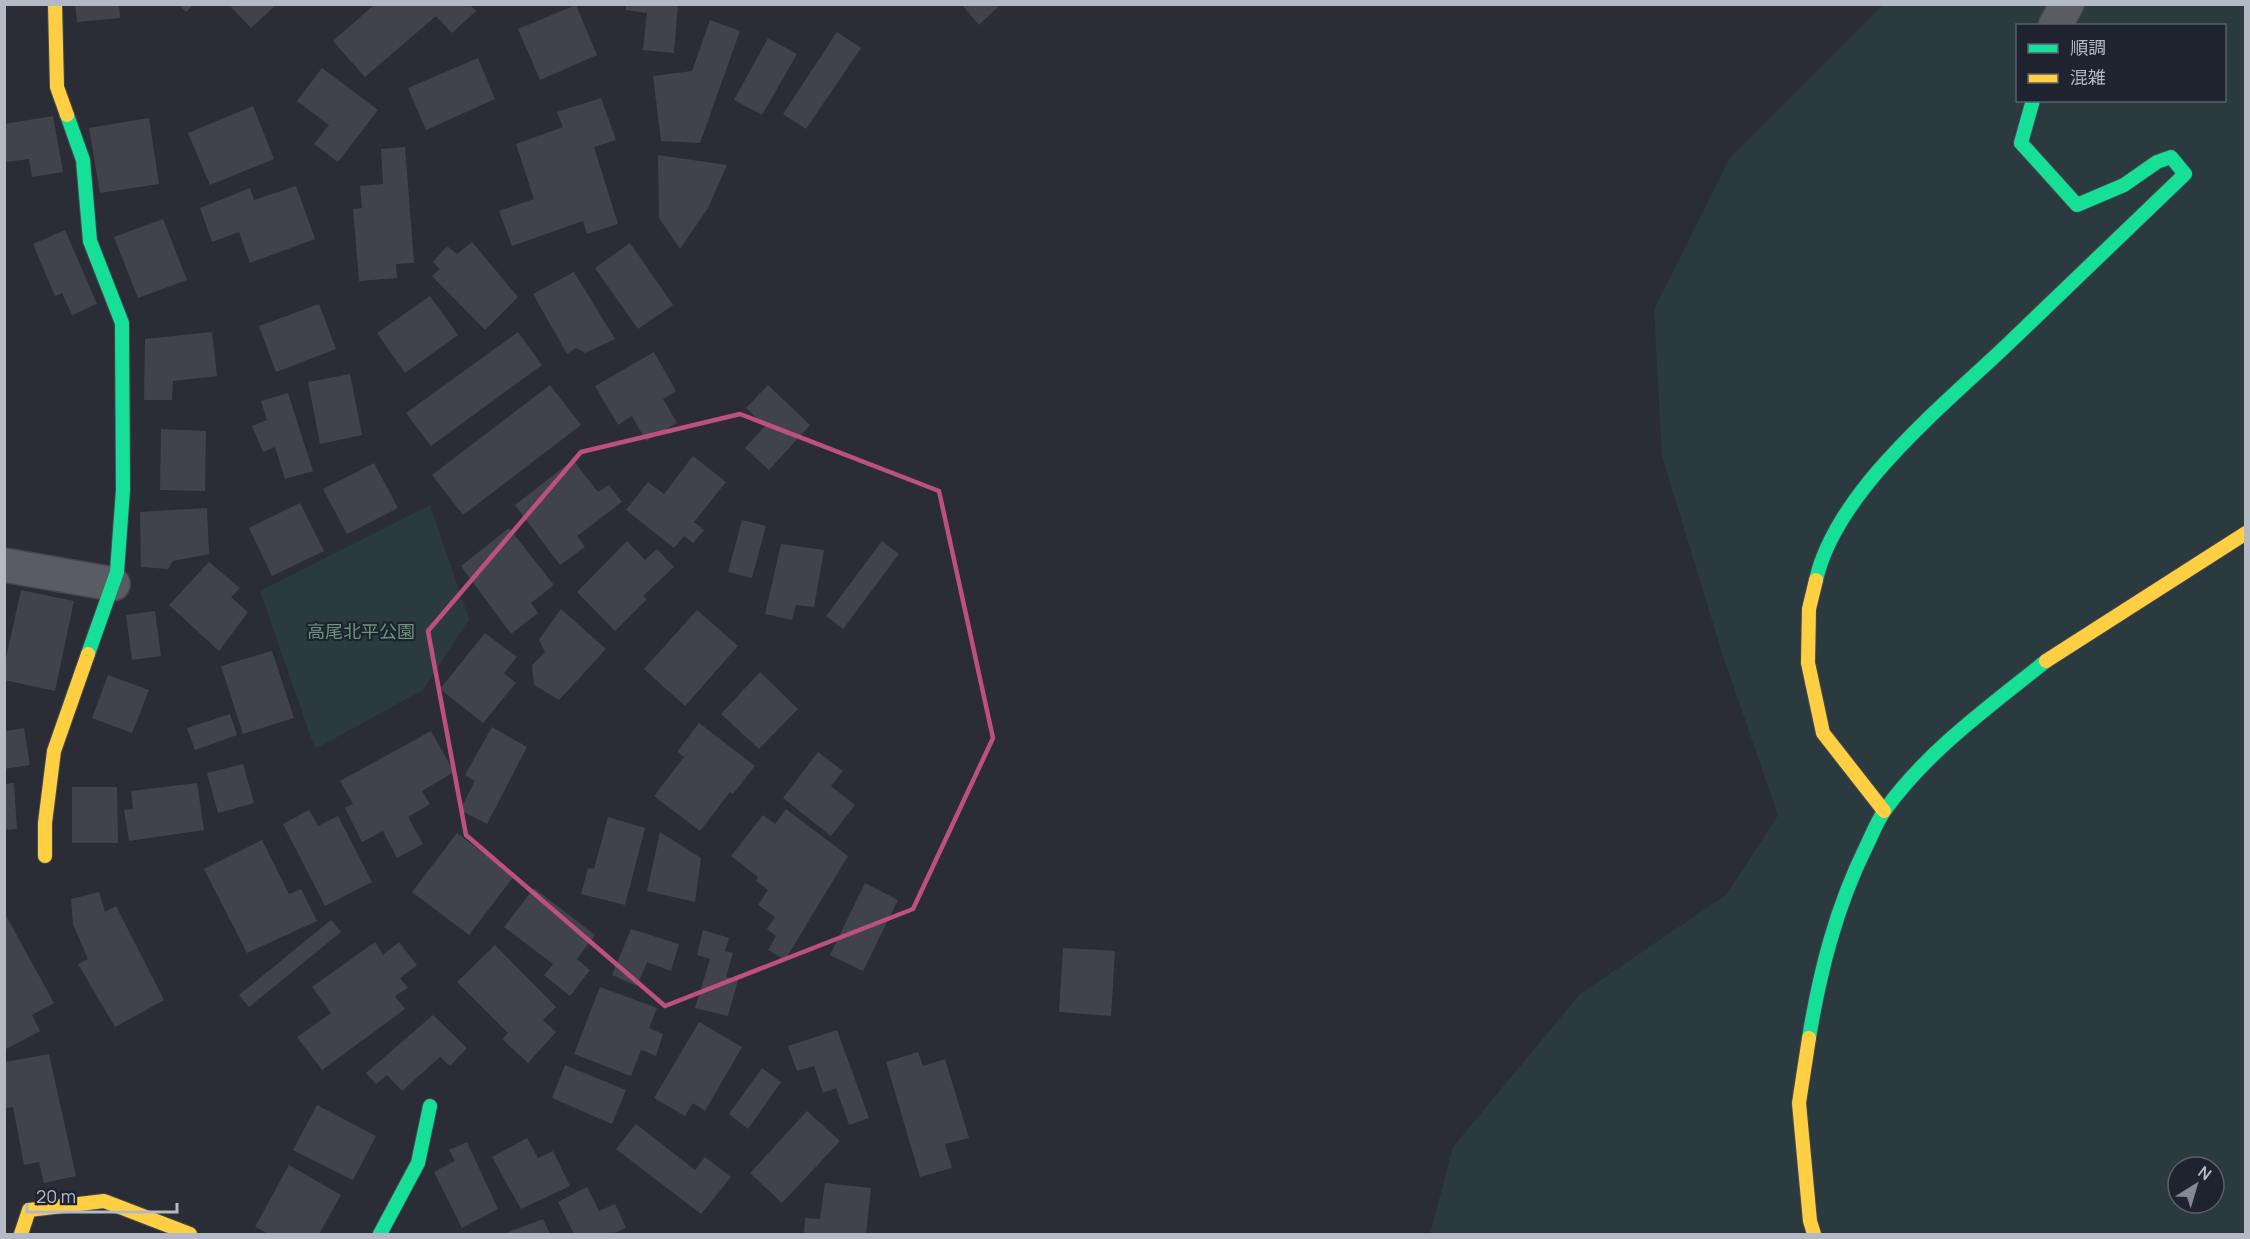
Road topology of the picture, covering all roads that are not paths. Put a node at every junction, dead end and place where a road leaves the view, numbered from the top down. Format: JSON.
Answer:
{"nodes":[{"id":1,"x":55,"y":4,"type":"edge"},
{"id":2,"x":2067,"y":4,"type":"edge"},
{"id":3,"x":2056,"y":24,"type":"edge"},
{"id":4,"x":2032,"y":102,"type":"edge"},
{"id":5,"x":2246,"y":533,"type":"edge"},
{"id":6,"x":4,"y":565,"type":"edge"},
{"id":7,"x":113,"y":584,"type":"junction"},
{"id":8,"x":1884,"y":811,"type":"junction"},
{"id":9,"x":45,"y":856,"type":"dead end"},
{"id":10,"x":430,"y":1106,"type":"dead end"},
{"id":11,"x":21,"y":1234,"type":"edge"},
{"id":12,"x":190,"y":1234,"type":"edge"},
{"id":13,"x":380,"y":1234,"type":"edge"},
{"id":14,"x":1814,"y":1234,"type":"edge"}],
"edges":[{"from":1,"to":7,"type":"street"},
{"from":2,"to":3,"type":"street"},
{"from":4,"to":8,"type":"street"},
{"from":5,"to":8,"type":"street"},
{"from":6,"to":7,"type":"street"},
{"from":7,"to":9,"type":"street"},
{"from":8,"to":14,"type":"street"},
{"from":10,"to":13,"type":"street"},
{"from":11,"to":12,"type":"street"}]}
